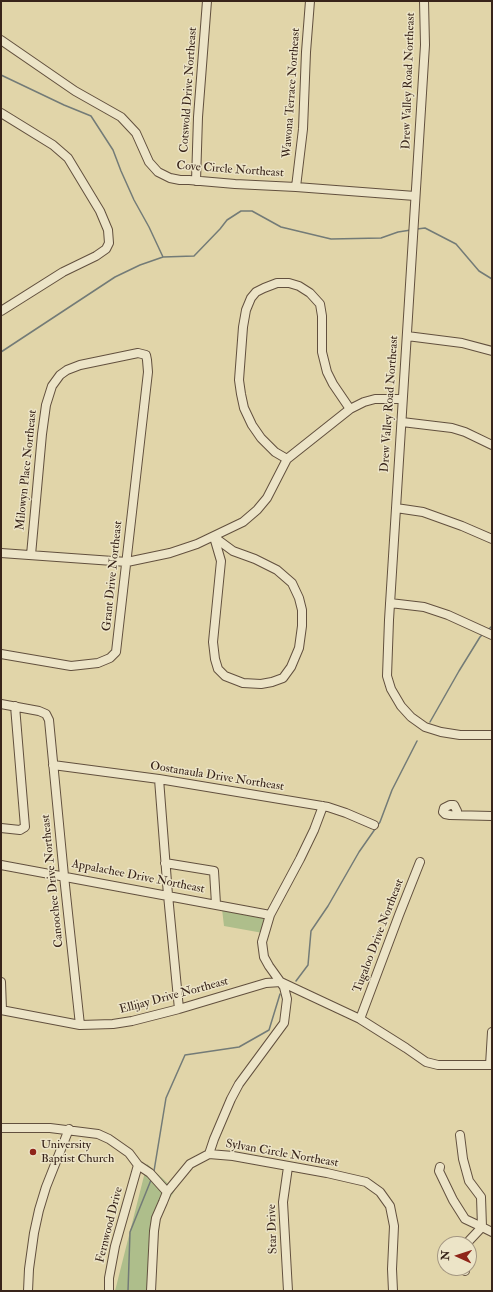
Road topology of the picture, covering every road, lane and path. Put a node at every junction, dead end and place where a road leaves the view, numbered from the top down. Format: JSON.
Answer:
{"nodes":[{"id":1,"x":207,"y":1,"type":"edge"},
{"id":2,"x":310,"y":1,"type":"edge"},
{"id":3,"x":424,"y":1,"type":"edge"},
{"id":4,"x":1,"y":40,"type":"edge"},
{"id":5,"x":1,"y":113,"type":"edge"},
{"id":6,"x":196,"y":181,"type":"junction"},
{"id":7,"x":296,"y":187,"type":"junction"},
{"id":8,"x":415,"y":196,"type":"junction"},
{"id":9,"x":1,"y":311,"type":"edge"},
{"id":10,"x":407,"y":336,"type":"junction"},
{"id":11,"x":492,"y":351,"type":"edge"},
{"id":12,"x":51,"y":389,"type":"joint"},
{"id":13,"x":402,"y":399,"type":"junction"},
{"id":14,"x":350,"y":409,"type":"junction"},
{"id":15,"x":402,"y":422,"type":"junction"},
{"id":16,"x":492,"y":445,"type":"edge"},
{"id":17,"x":287,"y":459,"type":"junction"},
{"id":18,"x":396,"y":508,"type":"junction"},
{"id":19,"x":214,"y":537,"type":"junction"},
{"id":20,"x":492,"y":539,"type":"edge"},
{"id":21,"x":1,"y":553,"type":"edge"},
{"id":22,"x":31,"y":555,"type":"junction"},
{"id":23,"x":127,"y":562,"type":"junction"},
{"id":24,"x":390,"y":603,"type":"junction"},
{"id":25,"x":492,"y":635,"type":"edge"},
{"id":26,"x":1,"y":654,"type":"edge"},
{"id":27,"x":1,"y":704,"type":"edge"},
{"id":28,"x":15,"y":706,"type":"junction"},
{"id":29,"x":492,"y":735,"type":"edge"},
{"id":30,"x":53,"y":765,"type":"junction"},
{"id":31,"x":159,"y":779,"type":"junction"},
{"id":32,"x":323,"y":806,"type":"junction"},
{"id":33,"x":457,"y":815,"type":"dead end"},
{"id":34,"x":492,"y":816,"type":"edge"},
{"id":35,"x":374,"y":825,"type":"dead end"},
{"id":36,"x":1,"y":828,"type":"edge"},
{"id":37,"x":420,"y":862,"type":"dead end"},
{"id":38,"x":165,"y":863,"type":"junction"},
{"id":39,"x":1,"y":865,"type":"edge"},
{"id":40,"x":64,"y":876,"type":"junction"},
{"id":41,"x":168,"y":895,"type":"junction"},
{"id":42,"x":216,"y":904,"type":"junction"},
{"id":43,"x":270,"y":915,"type":"junction"},
{"id":44,"x":1,"y":982,"type":"edge"},
{"id":45,"x":281,"y":982,"type":"junction"},
{"id":46,"x":179,"y":1009,"type":"junction"},
{"id":47,"x":2,"y":1010,"type":"edge"},
{"id":48,"x":360,"y":1019,"type":"junction"},
{"id":49,"x":80,"y":1026,"type":"junction"},
{"id":50,"x":492,"y":1032,"type":"edge"},
{"id":51,"x":491,"y":1065,"type":"edge"},
{"id":52,"x":1,"y":1128,"type":"edge"},
{"id":53,"x":68,"y":1129,"type":"junction"},
{"id":54,"x":460,"y":1136,"type":"dead end"},
{"id":55,"x":209,"y":1154,"type":"junction"},
{"id":56,"x":138,"y":1165,"type":"junction"},
{"id":57,"x":288,"y":1167,"type":"junction"},
{"id":58,"x":440,"y":1167,"type":"dead end"},
{"id":59,"x":167,"y":1192,"type":"junction"},
{"id":60,"x":482,"y":1227,"type":"junction"},
{"id":61,"x":492,"y":1232,"type":"edge"},
{"id":62,"x":474,"y":1236,"type":"edge"},
{"id":63,"x":28,"y":1291,"type":"edge"},
{"id":64,"x":109,"y":1291,"type":"edge"},
{"id":65,"x":151,"y":1291,"type":"edge"},
{"id":66,"x":288,"y":1291,"type":"edge"},
{"id":67,"x":393,"y":1291,"type":"edge"}],
"edges":[{"from":1,"to":6,"type":"street","name":"Cotswold Drive Northeast"},
{"from":2,"to":7,"type":"street","name":"Wawona Terrace Northeast"},
{"from":3,"to":8,"type":"street","name":"Drew Valley Road Northeast"},
{"from":4,"to":6,"type":"street","name":"Cove Circle Northeast"},
{"from":5,"to":9,"type":"street"},
{"from":6,"to":7,"type":"street","name":"Cove Circle Northeast"},
{"from":7,"to":8,"type":"street","name":"Cove Circle Northeast"},
{"from":8,"to":10,"type":"street","name":"Drew Valley Road Northeast"},
{"from":10,"to":11,"type":"street"},
{"from":10,"to":13,"type":"street","name":"Drew Valley Road Northeast"},
{"from":12,"to":22,"type":"street","name":"Milowyn Place Northeast"},
{"from":12,"to":23,"type":"street","name":"Grant Drive Northeast"},
{"from":13,"to":14,"type":"street"},
{"from":13,"to":15,"type":"street","name":"Drew Valley Road Northeast"},
{"from":14,"to":17,"type":"street"},
{"from":14,"to":17,"type":"street"},
{"from":15,"to":16,"type":"street"},
{"from":15,"to":18,"type":"street","name":"Drew Valley Road Northeast"},
{"from":17,"to":19,"type":"street"},
{"from":18,"to":20,"type":"street"},
{"from":18,"to":24,"type":"street","name":"Drew Valley Road Northeast"},
{"from":19,"to":19,"type":"street"},
{"from":19,"to":23,"type":"street"},
{"from":21,"to":22,"type":"street"},
{"from":22,"to":23,"type":"street"},
{"from":23,"to":26,"type":"street","name":"Grant Drive Northeast"},
{"from":24,"to":25,"type":"street"},
{"from":24,"to":29,"type":"street","name":"Drew Valley Road Northeast"},
{"from":27,"to":28,"type":"street"},
{"from":28,"to":30,"type":"street","name":"Canoochee Drive Northeast"},
{"from":28,"to":36,"type":"street"},
{"from":30,"to":31,"type":"street","name":"Oostanaula Drive Northeast"},
{"from":30,"to":40,"type":"street","name":"Canoochee Drive Northeast"},
{"from":31,"to":32,"type":"street","name":"Oostanaula Drive Northeast"},
{"from":31,"to":38,"type":"street"},
{"from":32,"to":35,"type":"street","name":"Oostanaula Drive Northeast"},
{"from":32,"to":43,"type":"street"},
{"from":33,"to":34,"type":"street"},
{"from":37,"to":48,"type":"street","name":"Tugaloo Drive Northeast"},
{"from":38,"to":41,"type":"street"},
{"from":38,"to":42,"type":"street"},
{"from":39,"to":40,"type":"street","name":"Appalachee Drive Northeast"},
{"from":40,"to":41,"type":"street","name":"Appalachee Drive Northeast"},
{"from":40,"to":49,"type":"street","name":"Canoochee Drive Northeast"},
{"from":41,"to":42,"type":"street","name":"Appalachee Drive Northeast"},
{"from":41,"to":46,"type":"street"},
{"from":42,"to":43,"type":"street","name":"Appalachee Drive Northeast"},
{"from":43,"to":45,"type":"street"},
{"from":44,"to":47,"type":"street"},
{"from":45,"to":46,"type":"street","name":"Ellijay Drive Northeast"},
{"from":45,"to":48,"type":"street"},
{"from":45,"to":55,"type":"street"},
{"from":46,"to":49,"type":"street","name":"Ellijay Drive Northeast"},
{"from":47,"to":49,"type":"street","name":"Ellijay Drive Northeast"},
{"from":48,"to":51,"type":"street"},
{"from":50,"to":51,"type":"street"},
{"from":52,"to":53,"type":"street"},
{"from":53,"to":56,"type":"street"},
{"from":53,"to":63,"type":"street"},
{"from":54,"to":60,"type":"street"},
{"from":55,"to":57,"type":"street","name":"Sylvan Circle Northeast"},
{"from":55,"to":59,"type":"street","name":"Sylvan Circle Northeast"},
{"from":56,"to":59,"type":"street"},
{"from":56,"to":64,"type":"street","name":"Fernwood Drive"},
{"from":57,"to":66,"type":"street","name":"Star Drive"},
{"from":57,"to":67,"type":"street","name":"Sylvan Circle Northeast"},
{"from":58,"to":60,"type":"street"},
{"from":59,"to":65,"type":"street","name":"Sylvan Circle Northeast"},
{"from":60,"to":61,"type":"street"},
{"from":60,"to":62,"type":"street"}]}
